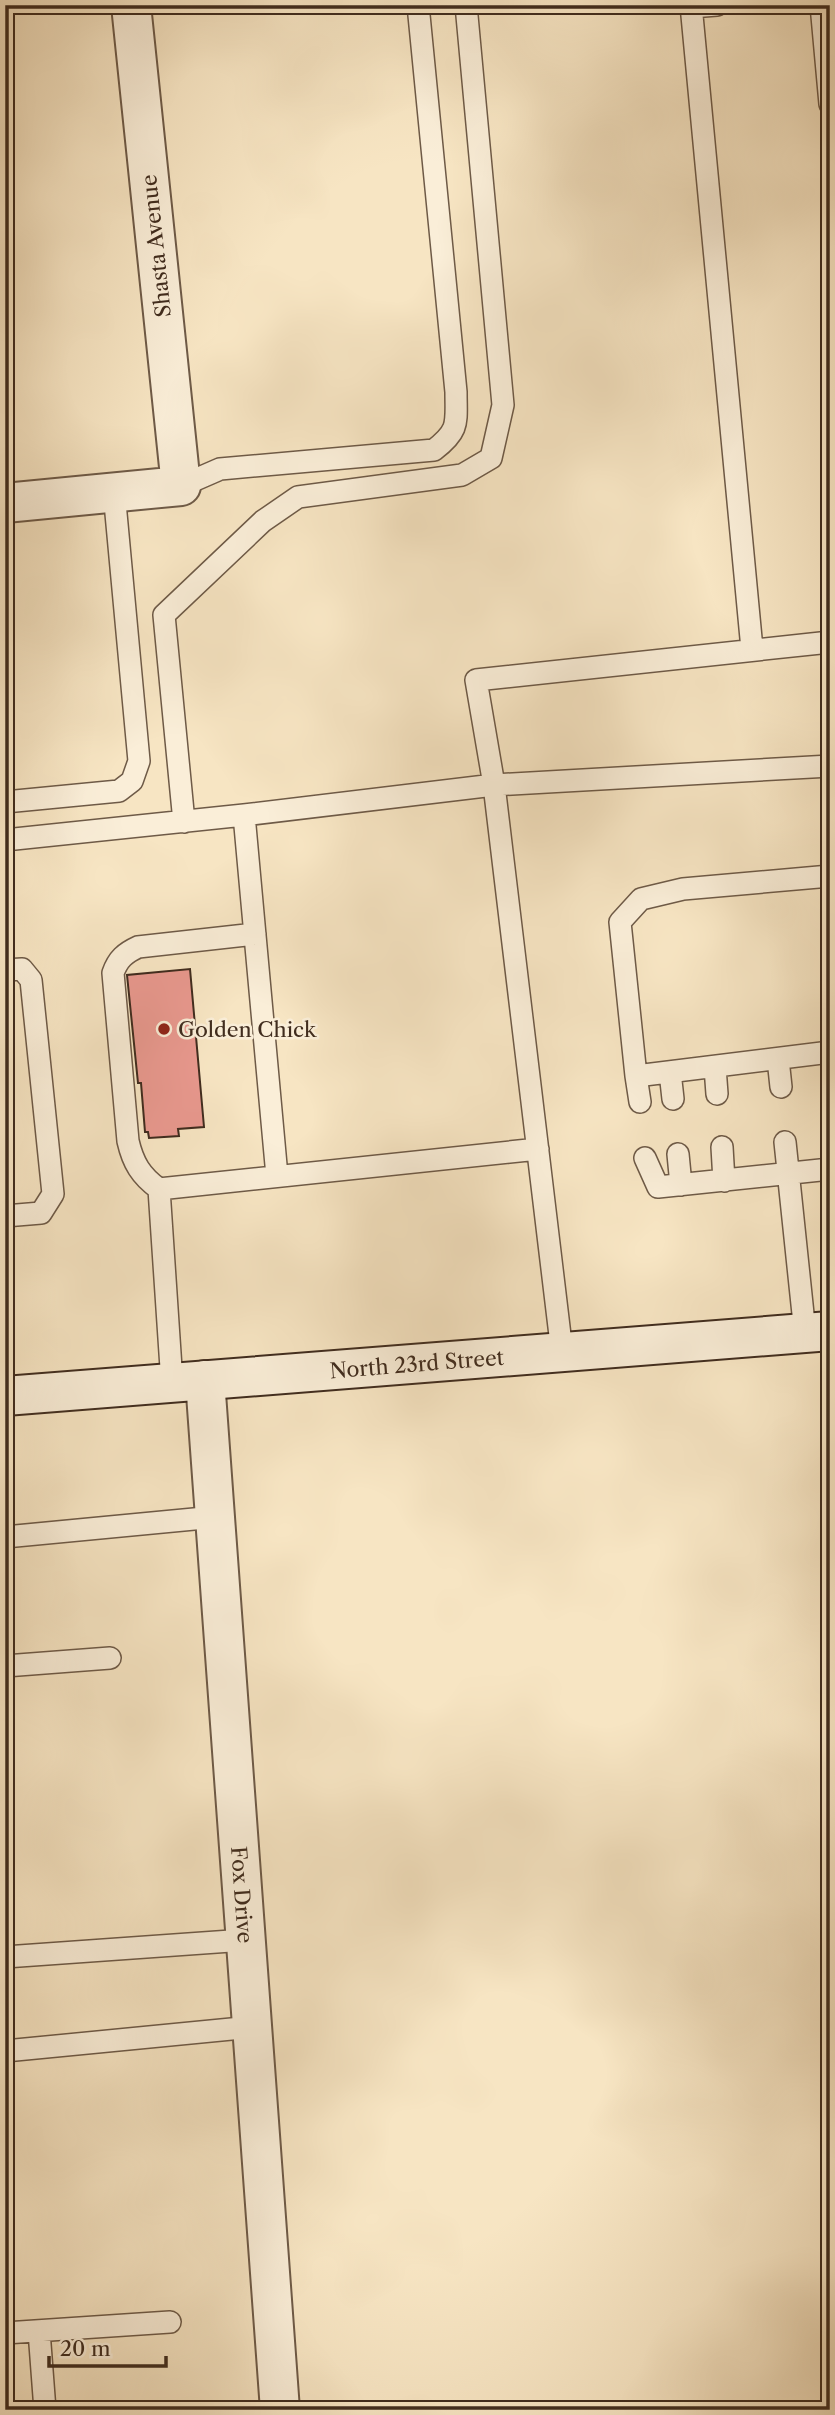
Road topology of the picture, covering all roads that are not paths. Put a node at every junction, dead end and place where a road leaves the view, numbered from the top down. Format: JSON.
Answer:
{"nodes":[{"id":1,"x":131,"y":5,"type":"edge"},
{"id":2,"x":418,"y":5,"type":"edge"},
{"id":3,"x":466,"y":5,"type":"edge"},
{"id":4,"x":717,"y":5,"type":"edge"},
{"id":5,"x":821,"y":5,"type":"edge"},
{"id":6,"x":691,"y":6,"type":"edge"},
{"id":7,"x":830,"y":104,"type":"edge"},
{"id":8,"x":181,"y":486,"type":"junction"},
{"id":9,"x":114,"y":492,"type":"junction"},
{"id":10,"x":5,"y":503,"type":"edge"},
{"id":11,"x":830,"y":642,"type":"edge"},
{"id":12,"x":752,"y":649,"type":"junction"},
{"id":13,"x":830,"y":766,"type":"edge"},
{"id":14,"x":494,"y":785,"type":"junction"},
{"id":15,"x":5,"y":802,"type":"edge"},
{"id":16,"x":244,"y":816,"type":"junction"},
{"id":17,"x":184,"y":822,"type":"junction"},
{"id":18,"x":5,"y":840,"type":"edge"},
{"id":19,"x":830,"y":876,"type":"edge"},
{"id":20,"x":255,"y":934,"type":"junction"},
{"id":21,"x":5,"y":970,"type":"edge"},
{"id":22,"x":830,"y":1052,"type":"edge"},
{"id":23,"x":778,"y":1059,"type":"junction"},
{"id":24,"x":715,"y":1067,"type":"junction"},
{"id":25,"x":670,"y":1072,"type":"junction"},
{"id":26,"x":636,"y":1076,"type":"junction"},
{"id":27,"x":781,"y":1087,"type":"dead end"},
{"id":28,"x":717,"y":1094,"type":"dead end"},
{"id":29,"x":673,"y":1099,"type":"dead end"},
{"id":30,"x":640,"y":1102,"type":"dead end"},
{"id":31,"x":785,"y":1143,"type":"dead end"},
{"id":32,"x":722,"y":1147,"type":"dead end"},
{"id":33,"x":538,"y":1149,"type":"junction"},
{"id":34,"x":678,"y":1154,"type":"dead end"},
{"id":35,"x":645,"y":1158,"type":"dead end"},
{"id":36,"x":830,"y":1169,"type":"edge"},
{"id":37,"x":788,"y":1174,"type":"junction"},
{"id":38,"x":277,"y":1176,"type":"junction"},
{"id":39,"x":723,"y":1181,"type":"junction"},
{"id":40,"x":681,"y":1185,"type":"junction"},
{"id":41,"x":159,"y":1189,"type":"junction"},
{"id":42,"x":5,"y":1216,"type":"edge"},
{"id":43,"x":817,"y":1332,"type":"edge"},
{"id":44,"x":562,"y":1352,"type":"junction"},
{"id":45,"x":189,"y":1382,"type":"junction"},
{"id":46,"x":5,"y":1396,"type":"edge"},
{"id":47,"x":215,"y":1517,"type":"junction"},
{"id":48,"x":5,"y":1537,"type":"edge"},
{"id":49,"x":110,"y":1658,"type":"dead end"},
{"id":50,"x":5,"y":1666,"type":"edge"},
{"id":51,"x":245,"y":1940,"type":"junction"},
{"id":52,"x":5,"y":1957,"type":"edge"},
{"id":53,"x":252,"y":2027,"type":"junction"},
{"id":54,"x":5,"y":2051,"type":"edge"},
{"id":55,"x":170,"y":2322,"type":"dead end"},
{"id":56,"x":39,"y":2331,"type":"junction"},
{"id":57,"x":5,"y":2333,"type":"edge"},
{"id":58,"x":45,"y":2410,"type":"edge"},
{"id":59,"x":280,"y":2410,"type":"edge"}],
"edges":[{"from":1,"to":8,"type":"street","name":"Shasta Avenue"},
{"from":2,"to":8,"type":"lane"},
{"from":3,"to":17,"type":"lane"},
{"from":4,"to":6,"type":"lane"},
{"from":5,"to":7,"type":"lane"},
{"from":6,"to":12,"type":"lane"},
{"from":8,"to":9,"type":"street"},
{"from":9,"to":10,"type":"street"},
{"from":9,"to":15,"type":"lane"},
{"from":11,"to":12,"type":"lane"},
{"from":12,"to":14,"type":"lane"},
{"from":13,"to":14,"type":"lane"},
{"from":14,"to":16,"type":"lane"},
{"from":14,"to":33,"type":"lane"},
{"from":16,"to":17,"type":"lane"},
{"from":16,"to":20,"type":"lane"},
{"from":17,"to":18,"type":"lane"},
{"from":19,"to":26,"type":"lane"},
{"from":20,"to":38,"type":"lane"},
{"from":20,"to":41,"type":"lane"},
{"from":21,"to":42,"type":"lane"},
{"from":22,"to":23,"type":"lane"},
{"from":23,"to":24,"type":"lane"},
{"from":23,"to":27,"type":"lane"},
{"from":24,"to":25,"type":"lane"},
{"from":24,"to":28,"type":"lane"},
{"from":25,"to":26,"type":"lane"},
{"from":25,"to":29,"type":"lane"},
{"from":26,"to":30,"type":"lane"},
{"from":31,"to":37,"type":"lane"},
{"from":32,"to":39,"type":"lane"},
{"from":33,"to":38,"type":"lane"},
{"from":33,"to":44,"type":"lane"},
{"from":34,"to":40,"type":"lane"},
{"from":35,"to":40,"type":"lane"},
{"from":36,"to":37,"type":"lane"},
{"from":37,"to":39,"type":"lane"},
{"from":37,"to":43,"type":"lane"},
{"from":38,"to":41,"type":"lane"},
{"from":39,"to":40,"type":"lane"},
{"from":41,"to":45,"type":"lane"},
{"from":43,"to":44,"type":"street","name":"North 23rd Street"},
{"from":44,"to":45,"type":"street","name":"North 23rd Street"},
{"from":45,"to":46,"type":"street","name":"North 23rd Street"},
{"from":45,"to":47,"type":"street","name":"Fox Drive"},
{"from":47,"to":48,"type":"lane"},
{"from":47,"to":51,"type":"street","name":"Fox Drive"},
{"from":49,"to":50,"type":"lane"},
{"from":51,"to":52,"type":"lane"},
{"from":51,"to":53,"type":"street","name":"Fox Drive"},
{"from":53,"to":54,"type":"lane"},
{"from":53,"to":59,"type":"street","name":"Fox Drive"},
{"from":55,"to":56,"type":"lane"},
{"from":56,"to":57,"type":"lane"},
{"from":56,"to":58,"type":"lane"}]}
